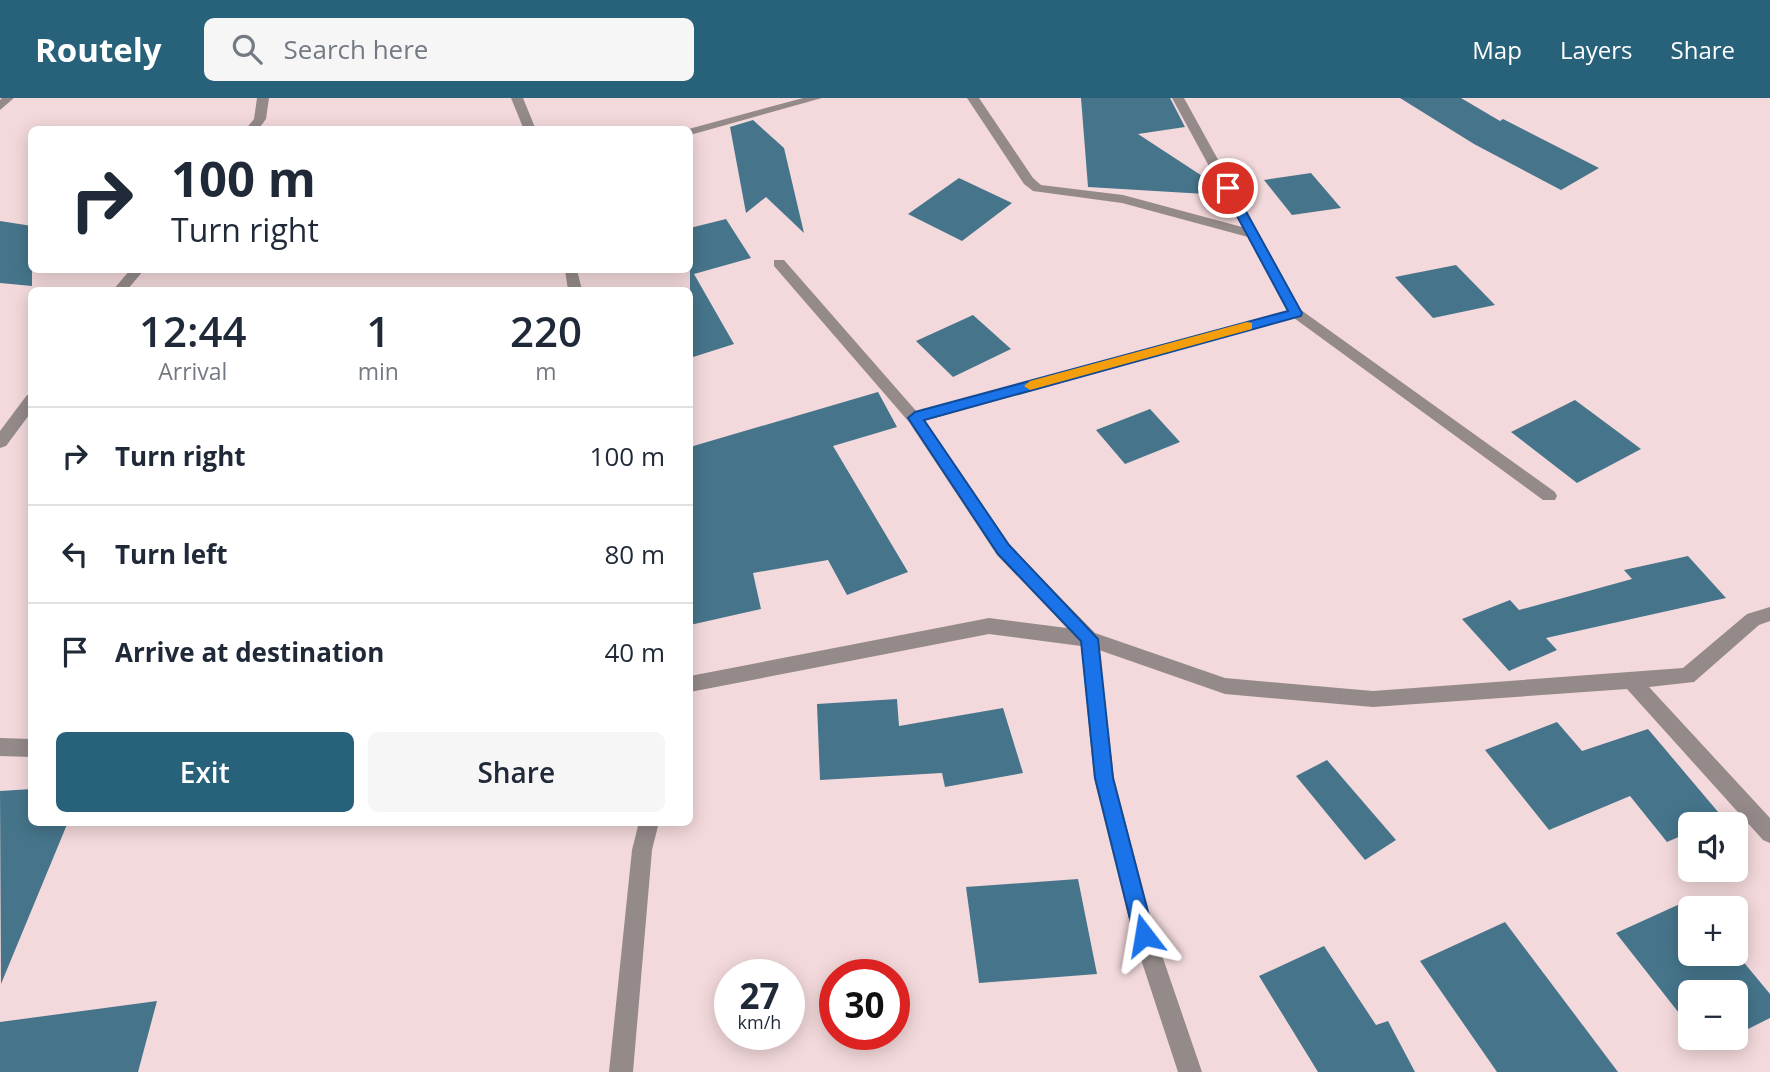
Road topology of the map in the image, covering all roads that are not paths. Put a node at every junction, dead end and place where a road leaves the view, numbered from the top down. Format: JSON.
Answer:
{"nodes":[{"id":1,"x":8,"y":98,"type":"edge"},
{"id":2,"x":263,"y":98,"type":"edge"},
{"id":3,"x":517,"y":98,"type":"edge"},
{"id":4,"x":816,"y":98,"type":"edge"},
{"id":5,"x":973,"y":98,"type":"edge"},
{"id":6,"x":1178,"y":98,"type":"edge"},
{"id":7,"x":0,"y":107,"type":"edge"},
{"id":8,"x":254,"y":126,"type":"edge"},
{"id":9,"x":528,"y":126,"type":"edge"},
{"id":10,"x":693,"y":130,"type":"edge"},
{"id":11,"x":1252,"y":234,"type":"junction"},
{"id":12,"x":779,"y":263,"type":"dead end"},
{"id":13,"x":134,"y":273,"type":"edge"},
{"id":14,"x":123,"y":287,"type":"edge"},
{"id":15,"x":1296,"y":313,"type":"junction"},
{"id":16,"x":28,"y":404,"type":"edge"},
{"id":17,"x":915,"y":418,"type":"junction"},
{"id":18,"x":0,"y":442,"type":"edge"},
{"id":19,"x":1549,"y":496,"type":"dead end"},
{"id":20,"x":1770,"y":614,"type":"edge"},
{"id":21,"x":1089,"y":639,"type":"junction"},
{"id":22,"x":1630,"y":680,"type":"junction"},
{"id":23,"x":693,"y":683,"type":"edge"},
{"id":24,"x":0,"y":747,"type":"edge"},
{"id":25,"x":28,"y":748,"type":"edge"},
{"id":26,"x":648,"y":826,"type":"edge"},
{"id":27,"x":1770,"y":833,"type":"edge"},
{"id":28,"x":621,"y":1072,"type":"edge"},
{"id":29,"x":1190,"y":1072,"type":"edge"}],
"edges":[{"from":1,"to":7,"type":"street"},
{"from":2,"to":8,"type":"street"},
{"from":3,"to":9,"type":"street"},
{"from":4,"to":10,"type":"street"},
{"from":5,"to":11,"type":"street"},
{"from":6,"to":11,"type":"street"},
{"from":11,"to":15,"type":"street"},
{"from":12,"to":17,"type":"street"},
{"from":13,"to":14,"type":"street"},
{"from":15,"to":17,"type":"street"},
{"from":15,"to":19,"type":"street"},
{"from":16,"to":18,"type":"street"},
{"from":17,"to":21,"type":"street"},
{"from":20,"to":22,"type":"street"},
{"from":21,"to":22,"type":"street"},
{"from":21,"to":23,"type":"street"},
{"from":21,"to":29,"type":"street"},
{"from":22,"to":27,"type":"street"},
{"from":24,"to":25,"type":"street"},
{"from":26,"to":28,"type":"street"}]}
